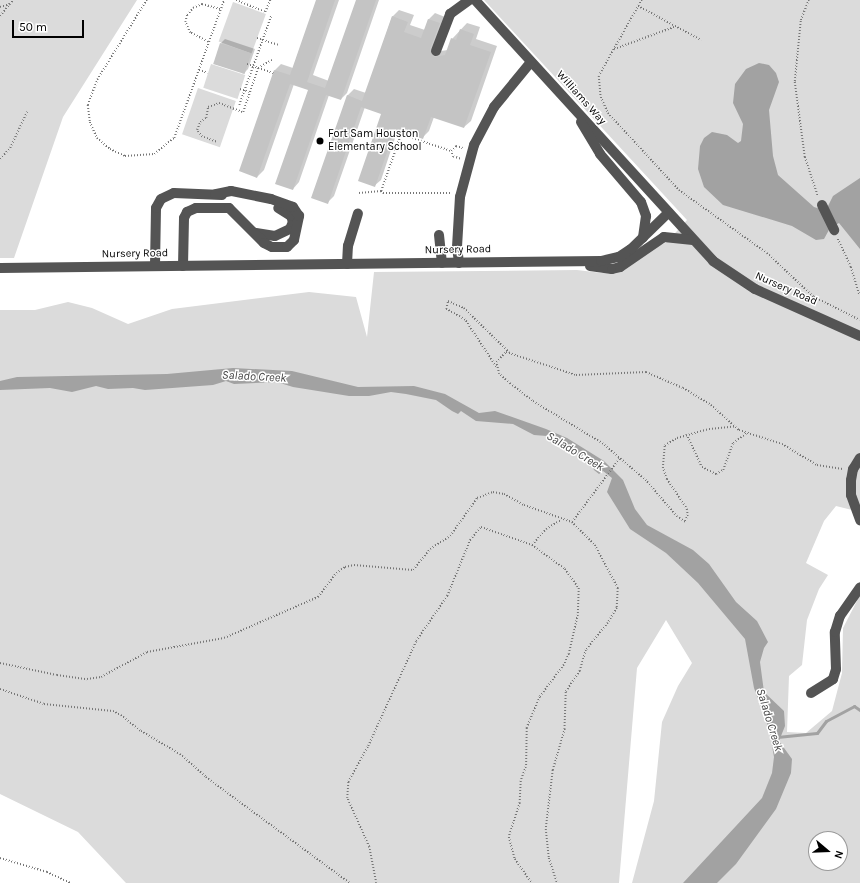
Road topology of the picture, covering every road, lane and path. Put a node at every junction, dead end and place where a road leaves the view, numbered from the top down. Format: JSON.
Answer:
{"nodes":[{"id":1,"x":13,"y":0,"type":"edge"},
{"id":2,"x":147,"y":0,"type":"edge"},
{"id":3,"x":224,"y":0,"type":"edge"},
{"id":4,"x":236,"y":0,"type":"edge"},
{"id":5,"x":270,"y":0,"type":"edge"},
{"id":6,"x":469,"y":0,"type":"edge"},
{"id":7,"x":475,"y":0,"type":"edge"},
{"id":8,"x":642,"y":0,"type":"edge"},
{"id":9,"x":809,"y":0,"type":"edge"},
{"id":10,"x":10,"y":3,"type":"junction"},
{"id":11,"x":454,"y":3,"type":"edge"},
{"id":12,"x":638,"y":6,"type":"junction"},
{"id":13,"x":0,"y":7,"type":"edge"},
{"id":14,"x":221,"y":9,"type":"junction"},
{"id":15,"x":0,"y":16,"type":"edge"},
{"id":16,"x":271,"y":16,"type":"dead end"},
{"id":17,"x":674,"y":27,"type":"junction"},
{"id":18,"x":257,"y":38,"type":"dead end"},
{"id":19,"x":263,"y":40,"type":"junction"},
{"id":20,"x":701,"y":40,"type":"dead end"},
{"id":21,"x":209,"y":43,"type":"junction"},
{"id":22,"x":278,"y":45,"type":"dead end"},
{"id":23,"x":613,"y":49,"type":"junction"},
{"id":24,"x":436,"y":51,"type":"dead end"},
{"id":25,"x":272,"y":60,"type":"dead end"},
{"id":26,"x":531,"y":62,"type":"junction"},
{"id":27,"x":247,"y":64,"type":"dead end"},
{"id":28,"x":253,"y":66,"type":"junction"},
{"id":29,"x":258,"y":68,"type":"junction"},
{"id":30,"x":199,"y":70,"type":"junction"},
{"id":31,"x":208,"y":73,"type":"dead end"},
{"id":32,"x":273,"y":73,"type":"dead end"},
{"id":33,"x":240,"y":89,"type":"dead end"},
{"id":34,"x":244,"y":90,"type":"junction"},
{"id":35,"x":250,"y":92,"type":"junction"},
{"id":36,"x":239,"y":105,"type":"dead end"},
{"id":37,"x":574,"y":109,"type":"junction"},
{"id":38,"x":27,"y":112,"type":"dead end"},
{"id":39,"x":216,"y":142,"type":"dead end"},
{"id":40,"x":464,"y":149,"type":"dead end"},
{"id":41,"x":451,"y":151,"type":"junction"},
{"id":42,"x":0,"y":159,"type":"edge"},
{"id":43,"x":461,"y":159,"type":"dead end"},
{"id":44,"x":380,"y":191,"type":"junction"},
{"id":45,"x":360,"y":193,"type":"dead end"},
{"id":46,"x":452,"y":193,"type":"dead end"},
{"id":47,"x":215,"y":194,"type":"junction"},
{"id":48,"x":822,"y":206,"type":"joint"},
{"id":49,"x":668,"y":213,"type":"junction"},
{"id":50,"x":358,"y":214,"type":"dead end"},
{"id":51,"x":834,"y":230,"type":"joint"},
{"id":52,"x":256,"y":233,"type":"junction"},
{"id":53,"x":439,"y":235,"type":"dead end"},
{"id":54,"x":643,"y":238,"type":"junction"},
{"id":55,"x":693,"y":240,"type":"junction"},
{"id":56,"x":442,"y":263,"type":"junction"},
{"id":57,"x":459,"y":263,"type":"junction"},
{"id":58,"x":580,"y":263,"type":"junction"},
{"id":59,"x":347,"y":264,"type":"junction"},
{"id":60,"x":155,"y":266,"type":"junction"},
{"id":61,"x":183,"y":266,"type":"junction"},
{"id":62,"x":0,"y":268,"type":"edge"},
{"id":63,"x":860,"y":296,"type":"edge"},
{"id":64,"x":860,"y":320,"type":"edge"},
{"id":65,"x":860,"y":336,"type":"edge"},
{"id":66,"x":511,"y":353,"type":"junction"},
{"id":67,"x":496,"y":367,"type":"junction"},
{"id":68,"x":734,"y":427,"type":"junction"},
{"id":69,"x":747,"y":433,"type":"junction"},
{"id":70,"x":688,"y":437,"type":"junction"},
{"id":71,"x":860,"y":458,"type":"edge"},
{"id":72,"x":619,"y":459,"type":"junction"},
{"id":73,"x":853,"y":469,"type":"junction"},
{"id":74,"x":561,"y":520,"type":"junction"},
{"id":75,"x":860,"y":520,"type":"edge"},
{"id":76,"x":572,"y":522,"type":"junction"},
{"id":77,"x":532,"y":545,"type":"junction"},
{"id":78,"x":860,"y":587,"type":"edge"},
{"id":79,"x":0,"y":663,"type":"edge"},
{"id":80,"x":0,"y":689,"type":"edge"},
{"id":81,"x":811,"y":693,"type":"dead end"},
{"id":82,"x":0,"y":858,"type":"edge"},
{"id":83,"x":71,"y":883,"type":"edge"},
{"id":84,"x":350,"y":883,"type":"edge"},
{"id":85,"x":376,"y":883,"type":"edge"},
{"id":86,"x":532,"y":883,"type":"edge"},
{"id":87,"x":557,"y":883,"type":"edge"}],
"edges":[{"from":1,"to":10,"type":"path"},
{"from":2,"to":30,"type":"path"},
{"from":3,"to":14,"type":"path"},
{"from":4,"to":5,"type":"path"},
{"from":6,"to":11,"type":"street"},
{"from":7,"to":26,"type":"street","name":"Williams Way"},
{"from":8,"to":12,"type":"path"},
{"from":9,"to":48,"type":"path"},
{"from":10,"to":13,"type":"path"},
{"from":10,"to":15,"type":"path"},
{"from":11,"to":24,"type":"street"},
{"from":12,"to":17,"type":"path"},
{"from":12,"to":23,"type":"path"},
{"from":14,"to":21,"type":"path"},
{"from":14,"to":21,"type":"path"},
{"from":16,"to":19,"type":"path"},
{"from":17,"to":20,"type":"path"},
{"from":17,"to":23,"type":"path"},
{"from":18,"to":19,"type":"path"},
{"from":19,"to":22,"type":"path"},
{"from":19,"to":28,"type":"path"},
{"from":21,"to":30,"type":"path"},
{"from":23,"to":64,"type":"path"},
{"from":25,"to":29,"type":"path"},
{"from":26,"to":37,"type":"street","name":"Williams Way"},
{"from":26,"to":57,"type":"street"},
{"from":27,"to":28,"type":"path"},
{"from":28,"to":29,"type":"path"},
{"from":28,"to":34,"type":"path"},
{"from":29,"to":32,"type":"path"},
{"from":29,"to":35,"type":"path"},
{"from":30,"to":31,"type":"path"},
{"from":33,"to":34,"type":"path"},
{"from":34,"to":35,"type":"path"},
{"from":34,"to":36,"type":"path"},
{"from":35,"to":39,"type":"path"},
{"from":37,"to":49,"type":"street","name":"Williams Way"},
{"from":37,"to":54,"type":"street"},
{"from":38,"to":42,"type":"path"},
{"from":40,"to":41,"type":"path"},
{"from":41,"to":43,"type":"path"},
{"from":41,"to":44,"type":"path"},
{"from":44,"to":45,"type":"path"},
{"from":44,"to":46,"type":"path"},
{"from":47,"to":52,"type":"street"},
{"from":47,"to":52,"type":"street"},
{"from":47,"to":60,"type":"street"},
{"from":48,"to":51,"type":"street"},
{"from":49,"to":54,"type":"street","name":"Nursery Road"},
{"from":49,"to":55,"type":"street","name":"Nursery Road"},
{"from":50,"to":59,"type":"street"},
{"from":51,"to":63,"type":"path"},
{"from":52,"to":61,"type":"street"},
{"from":53,"to":56,"type":"street"},
{"from":54,"to":58,"type":"street","name":"Nursery Road"},
{"from":55,"to":58,"type":"street"},
{"from":55,"to":65,"type":"street","name":"Nursery Road"},
{"from":56,"to":57,"type":"street","name":"Nursery Road"},
{"from":56,"to":59,"type":"street","name":"Nursery Road"},
{"from":57,"to":58,"type":"street","name":"Nursery Road"},
{"from":59,"to":61,"type":"street","name":"Nursery Road"},
{"from":60,"to":61,"type":"street","name":"Nursery Road"},
{"from":60,"to":62,"type":"street","name":"Nursery Road"},
{"from":66,"to":67,"type":"path"},
{"from":66,"to":67,"type":"path"},
{"from":66,"to":68,"type":"path"},
{"from":67,"to":72,"type":"path"},
{"from":68,"to":69,"type":"path"},
{"from":68,"to":70,"type":"path"},
{"from":69,"to":70,"type":"path"},
{"from":69,"to":73,"type":"path"},
{"from":70,"to":72,"type":"path"},
{"from":71,"to":73,"type":"street"},
{"from":72,"to":76,"type":"path"},
{"from":73,"to":75,"type":"street"},
{"from":74,"to":76,"type":"path"},
{"from":74,"to":77,"type":"path"},
{"from":74,"to":79,"type":"path"},
{"from":76,"to":87,"type":"path"},
{"from":77,"to":85,"type":"path"},
{"from":77,"to":86,"type":"path"},
{"from":78,"to":81,"type":"street"},
{"from":80,"to":84,"type":"path"},
{"from":82,"to":83,"type":"path"}]}
